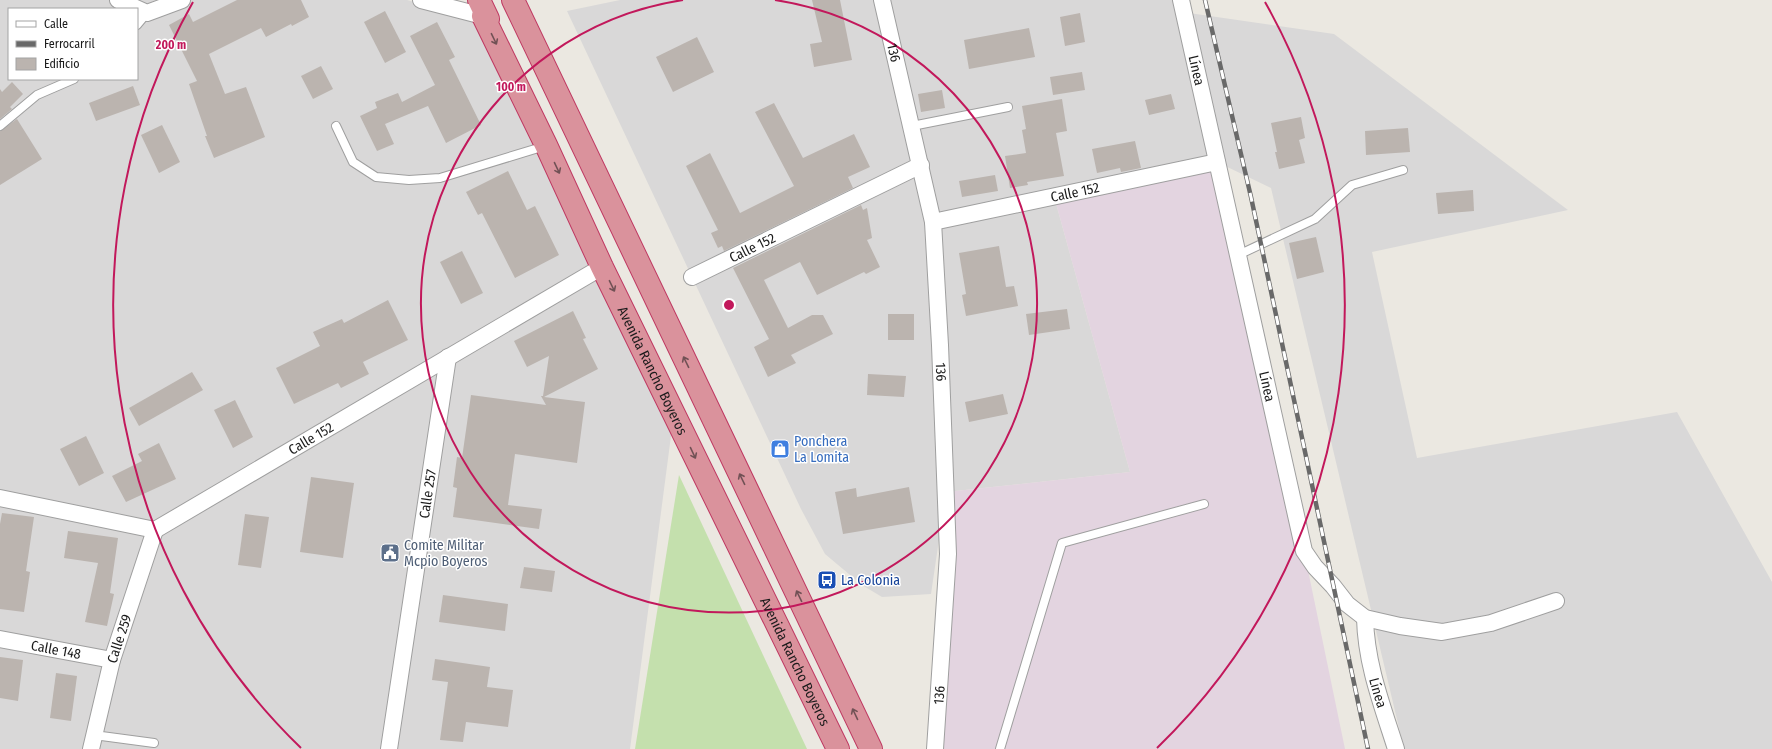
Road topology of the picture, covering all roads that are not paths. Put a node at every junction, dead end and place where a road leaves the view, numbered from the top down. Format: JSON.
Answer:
{"nodes":[{"id":1,"x":118,"y":0,"type":"edge"},
{"id":2,"x":182,"y":0,"type":"edge"},
{"id":3,"x":421,"y":0,"type":"edge"},
{"id":4,"x":513,"y":0,"type":"edge"},
{"id":5,"x":882,"y":0,"type":"edge"},
{"id":6,"x":1181,"y":0,"type":"edge"},
{"id":7,"x":128,"y":8,"type":"edge"},
{"id":8,"x":481,"y":8,"type":"edge"},
{"id":9,"x":142,"y":19,"type":"edge"},
{"id":10,"x":72,"y":80,"type":"edge"},
{"id":11,"x":1008,"y":107,"type":"dead end"},
{"id":12,"x":0,"y":126,"type":"edge"},
{"id":13,"x":336,"y":126,"type":"dead end"},
{"id":14,"x":912,"y":126,"type":"junction"},
{"id":15,"x":546,"y":145,"type":"junction"},
{"id":16,"x":1217,"y":162,"type":"junction"},
{"id":17,"x":921,"y":165,"type":"junction"},
{"id":18,"x":1403,"y":170,"type":"dead end"},
{"id":19,"x":933,"y":222,"type":"junction"},
{"id":20,"x":1238,"y":255,"type":"junction"},
{"id":21,"x":602,"y":267,"type":"junction"},
{"id":22,"x":692,"y":277,"type":"dead end"},
{"id":23,"x":448,"y":357,"type":"junction"},
{"id":24,"x":0,"y":498,"type":"edge"},
{"id":25,"x":1204,"y":504,"type":"dead end"},
{"id":26,"x":155,"y":530,"type":"junction"},
{"id":27,"x":1556,"y":600,"type":"dead end"},
{"id":28,"x":1365,"y":618,"type":"junction"},
{"id":29,"x":0,"y":639,"type":"edge"},
{"id":30,"x":112,"y":660,"type":"junction"},
{"id":31,"x":93,"y":742,"type":"edge"},
{"id":32,"x":154,"y":743,"type":"dead end"},
{"id":33,"x":389,"y":749,"type":"edge"},
{"id":34,"x":838,"y":749,"type":"edge"},
{"id":35,"x":871,"y":749,"type":"edge"},
{"id":36,"x":935,"y":749,"type":"edge"},
{"id":37,"x":1000,"y":749,"type":"edge"},
{"id":38,"x":1396,"y":749,"type":"edge"}],
"edges":[{"from":1,"to":7,"type":"street"},
{"from":2,"to":9,"type":"street"},
{"from":3,"to":8,"type":"street"},
{"from":35,"to":4,"type":"highway","one_way":true},
{"from":5,"to":14,"type":"street","name":"136"},
{"from":6,"to":16,"type":"street","name":"Línea"},
{"from":8,"to":15,"type":"highway","name":"Avenida Rancho Boyeros","one_way":true},
{"from":10,"to":12,"type":"lane"},
{"from":11,"to":14,"type":"lane"},
{"from":13,"to":15,"type":"lane"},
{"from":14,"to":17,"type":"street","name":"136"},
{"from":15,"to":21,"type":"highway","name":"Avenida Rancho Boyeros","one_way":true},
{"from":16,"to":19,"type":"street","name":"Calle 152"},
{"from":16,"to":20,"type":"street","name":"Línea"},
{"from":17,"to":19,"type":"street","name":"136"},
{"from":17,"to":22,"type":"street","name":"Calle 152"},
{"from":18,"to":20,"type":"lane"},
{"from":19,"to":36,"type":"street","name":"136"},
{"from":20,"to":28,"type":"street","name":"Línea"},
{"from":21,"to":23,"type":"street","name":"Calle 152"},
{"from":21,"to":34,"type":"highway","name":"Avenida Rancho Boyeros","one_way":true},
{"from":23,"to":26,"type":"street","name":"Calle 152"},
{"from":23,"to":33,"type":"street","name":"Calle 257"},
{"from":24,"to":26,"type":"street"},
{"from":25,"to":37,"type":"lane"},
{"from":26,"to":30,"type":"street","name":"Calle 259"},
{"from":27,"to":28,"type":"street"},
{"from":28,"to":38,"type":"street","name":"Línea"},
{"from":29,"to":30,"type":"street","name":"Calle 148"},
{"from":30,"to":31,"type":"street","name":"Calle 259"},
{"from":31,"to":32,"type":"lane"}]}
